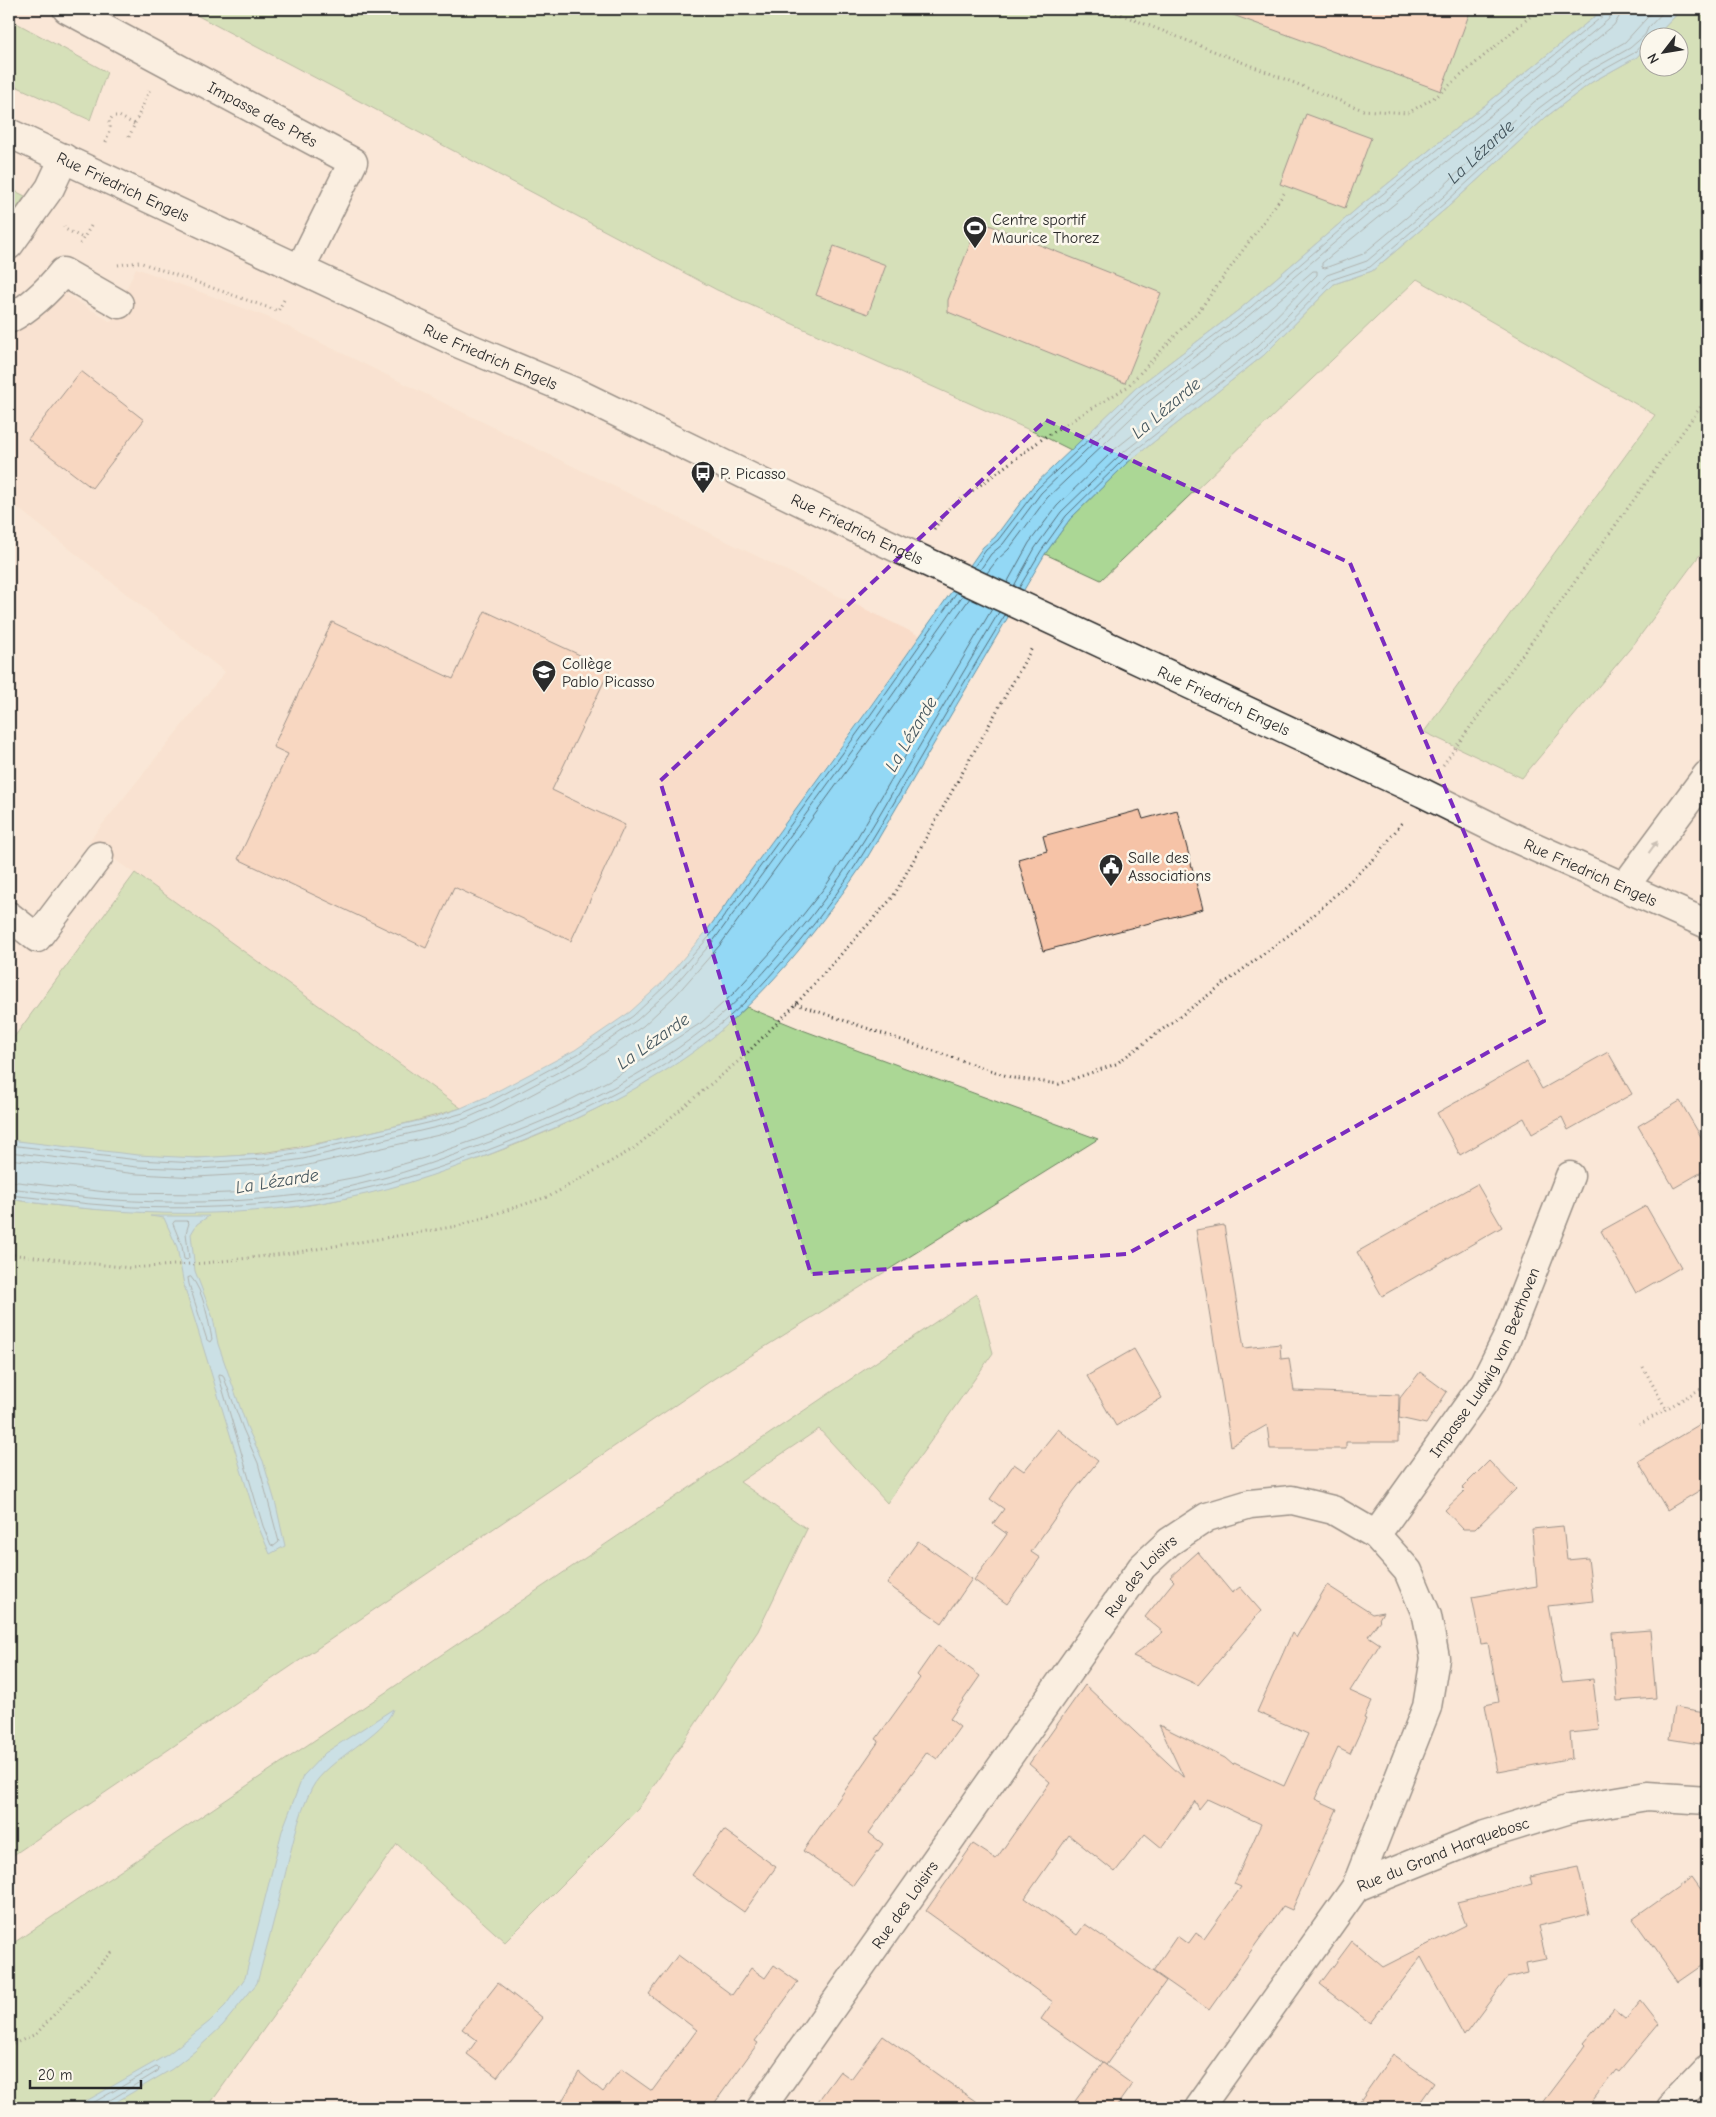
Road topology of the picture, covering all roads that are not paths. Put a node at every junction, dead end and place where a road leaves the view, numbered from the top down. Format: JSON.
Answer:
{"nodes":[{"id":1,"x":67,"y":9,"type":"edge"},
{"id":2,"x":9,"y":133,"type":"edge"},
{"id":3,"x":64,"y":158,"type":"junction"},
{"id":4,"x":9,"y":245,"type":"edge"},
{"id":5,"x":300,"y":269,"type":"junction"},
{"id":6,"x":119,"y":304,"type":"dead end"},
{"id":7,"x":9,"y":319,"type":"edge"},
{"id":8,"x":1707,"y":775,"type":"edge"},
{"id":9,"x":99,"y":856,"type":"dead end"},
{"id":10,"x":1625,"y":886,"type":"junction"},
{"id":11,"x":9,"y":916,"type":"edge"},
{"id":12,"x":1707,"y":924,"type":"edge"},
{"id":13,"x":1570,"y":1176,"type":"dead end"},
{"id":14,"x":1376,"y":1535,"type":"junction"},
{"id":15,"x":1707,"y":1800,"type":"edge"},
{"id":16,"x":1356,"y":1887,"type":"junction"},
{"id":17,"x":1707,"y":2069,"type":"edge"},
{"id":18,"x":761,"y":2108,"type":"edge"},
{"id":19,"x":1199,"y":2108,"type":"edge"},
{"id":20,"x":1670,"y":2108,"type":"edge"}],
"edges":[{"from":1,"to":5,"type":"street","name":"Impasse des Prés"},
{"from":2,"to":3,"type":"street","name":"Rue Friedrich Engels"},
{"from":3,"to":4,"type":"street"},
{"from":3,"to":5,"type":"street","name":"Rue Friedrich Engels"},
{"from":5,"to":10,"type":"street","name":"Rue Friedrich Engels"},
{"from":6,"to":7,"type":"street"},
{"from":10,"to":8,"type":"street","one_way":true},
{"from":9,"to":11,"type":"street"},
{"from":10,"to":12,"type":"street","name":"Rue Friedrich Engels"},
{"from":13,"to":14,"type":"street","name":"Impasse Ludwig van Beethoven"},
{"from":14,"to":16,"type":"street","name":"Rue des Loisirs"},
{"from":14,"to":18,"type":"street","name":"Rue des Loisirs"},
{"from":15,"to":16,"type":"street","name":"Rue du Grand Harquebosc"},
{"from":16,"to":19,"type":"street","name":"Rue du Grand Harquebosc"},
{"from":17,"to":20,"type":"street"}]}
